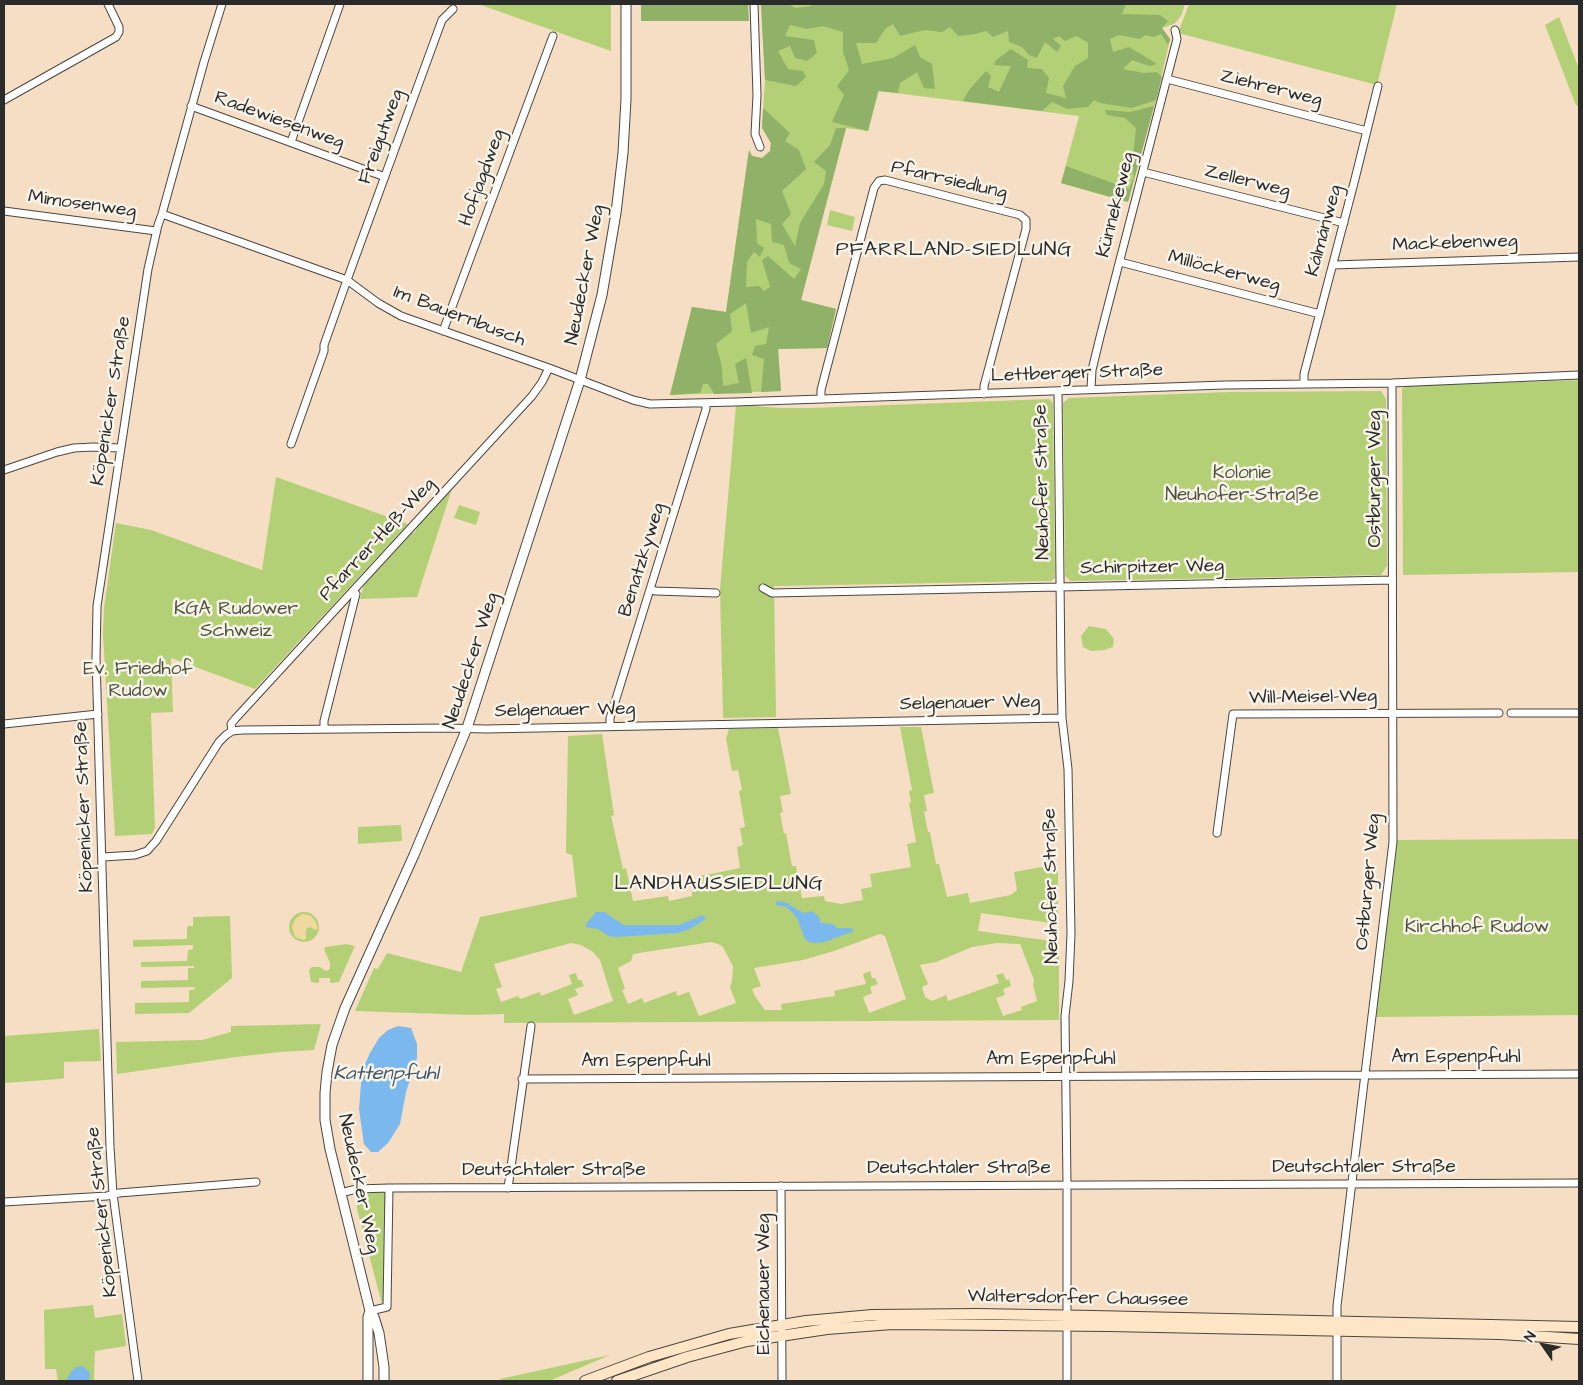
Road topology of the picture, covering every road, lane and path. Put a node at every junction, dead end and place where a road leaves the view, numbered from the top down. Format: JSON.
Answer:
{"nodes":[{"id":1,"x":108,"y":4,"type":"edge"},
{"id":2,"x":222,"y":4,"type":"edge"},
{"id":3,"x":340,"y":4,"type":"edge"},
{"id":4,"x":626,"y":4,"type":"edge"},
{"id":5,"x":754,"y":4,"type":"edge"},
{"id":6,"x":453,"y":9,"type":"dead end"},
{"id":7,"x":1175,"y":30,"type":"dead end"},
{"id":8,"x":553,"y":36,"type":"dead end"},
{"id":9,"x":1167,"y":79,"type":"junction"},
{"id":10,"x":1378,"y":86,"type":"dead end"},
{"id":11,"x":4,"y":100,"type":"edge"},
{"id":12,"x":191,"y":106,"type":"junction"},
{"id":13,"x":1367,"y":131,"type":"junction"},
{"id":14,"x":291,"y":142,"type":"junction"},
{"id":15,"x":760,"y":146,"type":"dead end"},
{"id":16,"x":1143,"y":172,"type":"junction"},
{"id":17,"x":385,"y":177,"type":"junction"},
{"id":18,"x":4,"y":210,"type":"edge"},
{"id":19,"x":162,"y":214,"type":"junction"},
{"id":20,"x":1344,"y":224,"type":"junction"},
{"id":21,"x":156,"y":231,"type":"junction"},
{"id":22,"x":1579,"y":256,"type":"edge"},
{"id":23,"x":1120,"y":262,"type":"junction"},
{"id":24,"x":1333,"y":265,"type":"junction"},
{"id":25,"x":347,"y":280,"type":"junction"},
{"id":26,"x":1320,"y":314,"type":"junction"},
{"id":27,"x":443,"y":331,"type":"junction"},
{"id":28,"x":549,"y":368,"type":"junction"},
{"id":29,"x":1579,"y":375,"type":"edge"},
{"id":30,"x":580,"y":380,"type":"junction"},
{"id":31,"x":1392,"y":382,"type":"junction"},
{"id":32,"x":1304,"y":384,"type":"junction"},
{"id":33,"x":1091,"y":389,"type":"junction"},
{"id":34,"x":1058,"y":391,"type":"junction"},
{"id":35,"x":984,"y":394,"type":"junction"},
{"id":36,"x":821,"y":398,"type":"junction"},
{"id":37,"x":706,"y":403,"type":"junction"},
{"id":38,"x":291,"y":444,"type":"dead end"},
{"id":39,"x":121,"y":448,"type":"junction"},
{"id":40,"x":4,"y":470,"type":"edge"},
{"id":41,"x":1392,"y":580,"type":"junction"},
{"id":42,"x":1060,"y":586,"type":"junction"},
{"id":43,"x":763,"y":588,"type":"dead end"},
{"id":44,"x":651,"y":590,"type":"junction"},
{"id":45,"x":352,"y":591,"type":"junction"},
{"id":46,"x":716,"y":593,"type":"dead end"},
{"id":47,"x":1511,"y":713,"type":"dead end"},
{"id":48,"x":1579,"y":713,"type":"edge"},
{"id":49,"x":98,"y":714,"type":"junction"},
{"id":50,"x":1392,"y":714,"type":"junction"},
{"id":51,"x":1499,"y":714,"type":"dead end"},
{"id":52,"x":1062,"y":718,"type":"junction"},
{"id":53,"x":4,"y":724,"type":"edge"},
{"id":54,"x":610,"y":726,"type":"junction"},
{"id":55,"x":324,"y":728,"type":"junction"},
{"id":56,"x":468,"y":728,"type":"junction"},
{"id":57,"x":232,"y":732,"type":"junction"},
{"id":58,"x":1217,"y":833,"type":"dead end"},
{"id":59,"x":103,"y":857,"type":"junction"},
{"id":60,"x":531,"y":1026,"type":"dead end"},
{"id":61,"x":1579,"y":1074,"type":"edge"},
{"id":62,"x":1365,"y":1075,"type":"junction"},
{"id":63,"x":1066,"y":1076,"type":"junction"},
{"id":64,"x":522,"y":1079,"type":"junction"},
{"id":65,"x":256,"y":1182,"type":"dead end"},
{"id":66,"x":1579,"y":1183,"type":"edge"},
{"id":67,"x":1352,"y":1184,"type":"junction"},
{"id":68,"x":1067,"y":1185,"type":"junction"},
{"id":69,"x":781,"y":1186,"type":"junction"},
{"id":70,"x":389,"y":1188,"type":"junction"},
{"id":71,"x":508,"y":1188,"type":"junction"},
{"id":72,"x":340,"y":1193,"type":"junction"},
{"id":73,"x":114,"y":1194,"type":"junction"},
{"id":74,"x":4,"y":1202,"type":"edge"},
{"id":75,"x":370,"y":1311,"type":"junction"},
{"id":76,"x":1067,"y":1321,"type":"junction"},
{"id":77,"x":1337,"y":1321,"type":"junction"},
{"id":78,"x":1579,"y":1327,"type":"edge"},
{"id":79,"x":781,"y":1330,"type":"junction"},
{"id":80,"x":1336,"y":1332,"type":"junction"},
{"id":81,"x":1579,"y":1338,"type":"edge"},
{"id":82,"x":637,"y":1361,"type":"junction"},
{"id":83,"x":642,"y":1372,"type":"junction"},
{"id":84,"x":138,"y":1381,"type":"edge"},
{"id":85,"x":368,"y":1381,"type":"edge"},
{"id":86,"x":384,"y":1381,"type":"edge"},
{"id":87,"x":585,"y":1381,"type":"edge"},
{"id":88,"x":617,"y":1381,"type":"edge"},
{"id":89,"x":782,"y":1381,"type":"edge"},
{"id":90,"x":1067,"y":1381,"type":"edge"},
{"id":91,"x":1337,"y":1381,"type":"edge"}],
"edges":[{"from":1,"to":11,"type":"street"},
{"from":2,"to":12,"type":"street","name":"Köpenicker Straße"},
{"from":3,"to":14,"type":"street"},
{"from":4,"to":30,"type":"street","name":"Neudecker Weg"},
{"from":5,"to":15,"type":"street"},
{"from":6,"to":17,"type":"street","name":"Freigutweg"},
{"from":7,"to":9,"type":"street","name":"Künnekeweg"},
{"from":8,"to":27,"type":"street","name":"Hofjagdweg"},
{"from":9,"to":13,"type":"street","name":"Ziehrerweg"},
{"from":9,"to":16,"type":"street","name":"Künnekeweg"},
{"from":10,"to":13,"type":"street","name":"Kálmánweg"},
{"from":12,"to":14,"type":"street","name":"Radewiesenweg"},
{"from":12,"to":19,"type":"street","name":"Köpenicker Straße"},
{"from":13,"to":20,"type":"street","name":"Kálmánweg"},
{"from":14,"to":17,"type":"street","name":"Radewiesenweg"},
{"from":16,"to":20,"type":"street","name":"Zellerweg"},
{"from":16,"to":23,"type":"street","name":"Künnekeweg"},
{"from":17,"to":25,"type":"street","name":"Freigutweg"},
{"from":18,"to":21,"type":"street","name":"Mimosenweg"},
{"from":19,"to":21,"type":"street","name":"Köpenicker Straße"},
{"from":19,"to":25,"type":"street","name":"Im Bauernbusch"},
{"from":20,"to":24,"type":"street","name":"Kálmánweg"},
{"from":21,"to":39,"type":"street","name":"Köpenicker Straße"},
{"from":22,"to":24,"type":"street","name":"Mackebenweg"},
{"from":23,"to":26,"type":"street","name":"Millöckerweg"},
{"from":23,"to":33,"type":"street","name":"Künnekeweg"},
{"from":24,"to":26,"type":"street","name":"Kálmánweg"},
{"from":25,"to":27,"type":"street","name":"Im Bauernbusch"},
{"from":25,"to":38,"type":"street","name":"Freigutweg"},
{"from":26,"to":32,"type":"street","name":"Kálmánweg"},
{"from":27,"to":28,"type":"street","name":"Im Bauernbusch"},
{"from":28,"to":30,"type":"street","name":"Im Bauernbusch"},
{"from":28,"to":45,"type":"street","name":"Pfarrer-Heß-Weg"},
{"from":29,"to":31,"type":"street","name":"Lettberger Straße"},
{"from":30,"to":37,"type":"street","name":"Lettberger Straße"},
{"from":30,"to":56,"type":"street","name":"Neudecker Weg"},
{"from":31,"to":32,"type":"street","name":"Lettberger Straße"},
{"from":31,"to":41,"type":"street","name":"Ostburger Weg"},
{"from":32,"to":33,"type":"street","name":"Lettberger Straße"},
{"from":33,"to":34,"type":"street","name":"Lettberger Straße"},
{"from":34,"to":35,"type":"street","name":"Lettberger Straße"},
{"from":34,"to":42,"type":"street","name":"Neuhofer Straße"},
{"from":35,"to":36,"type":"street","name":"Lettberger Straße"},
{"from":35,"to":36,"type":"street","name":"Pfarrsiedlung"},
{"from":36,"to":37,"type":"street","name":"Lettberger Straße"},
{"from":37,"to":44,"type":"street","name":"Benatzkyweg"},
{"from":39,"to":40,"type":"street"},
{"from":39,"to":49,"type":"street","name":"Köpenicker Straße"},
{"from":41,"to":42,"type":"street","name":"Schirpitzer Weg"},
{"from":41,"to":50,"type":"street","name":"Ostburger Weg"},
{"from":42,"to":43,"type":"street","name":"Schirpitzer Weg"},
{"from":42,"to":52,"type":"street","name":"Neuhofer Straße"},
{"from":44,"to":46,"type":"street"},
{"from":44,"to":54,"type":"street","name":"Benatzkyweg"},
{"from":45,"to":55,"type":"street"},
{"from":45,"to":57,"type":"street","name":"Pfarrer-Heß-Weg"},
{"from":47,"to":48,"type":"street"},
{"from":49,"to":53,"type":"street"},
{"from":49,"to":59,"type":"street","name":"Köpenicker Straße"},
{"from":50,"to":51,"type":"street"},
{"from":50,"to":58,"type":"street","name":"Will-Meisel-Weg"},
{"from":50,"to":62,"type":"street","name":"Ostburger Weg"},
{"from":52,"to":54,"type":"street","name":"Selgenauer Weg"},
{"from":52,"to":63,"type":"street","name":"Neuhofer Straße"},
{"from":54,"to":56,"type":"street","name":"Selgenauer Weg"},
{"from":55,"to":56,"type":"street","name":"Selgenauer Weg"},
{"from":55,"to":57,"type":"street","name":"Selgenauer Weg"},
{"from":56,"to":72,"type":"street","name":"Neudecker Weg"},
{"from":57,"to":59,"type":"street"},
{"from":59,"to":73,"type":"street","name":"Köpenicker Straße"},
{"from":60,"to":64,"type":"street"},
{"from":61,"to":62,"type":"street","name":"Am Espenpfuhl"},
{"from":62,"to":63,"type":"street","name":"Am Espenpfuhl"},
{"from":62,"to":67,"type":"street","name":"Ostburger Weg"},
{"from":63,"to":64,"type":"street","name":"Am Espenpfuhl"},
{"from":63,"to":68,"type":"street","name":"Neuhofer Straße"},
{"from":64,"to":71,"type":"street"},
{"from":65,"to":73,"type":"street"},
{"from":66,"to":67,"type":"street","name":"Deutschtaler Straße"},
{"from":67,"to":68,"type":"street","name":"Deutschtaler Straße"},
{"from":67,"to":77,"type":"street","name":"Ostburger Weg"},
{"from":68,"to":69,"type":"street","name":"Deutschtaler Straße"},
{"from":68,"to":76,"type":"street","name":"Neuhofer Straße"},
{"from":69,"to":71,"type":"street","name":"Deutschtaler Straße"},
{"from":69,"to":79,"type":"street","name":"Eichenauer Weg"},
{"from":70,"to":71,"type":"street","name":"Deutschtaler Straße"},
{"from":70,"to":72,"type":"street","name":"Deutschtaler Straße"},
{"from":70,"to":75,"type":"street","name":"Neudecker Weg"},
{"from":72,"to":75,"type":"street","name":"Neudecker Weg"},
{"from":73,"to":74,"type":"street"},
{"from":73,"to":84,"type":"street","name":"Köpenicker Straße"},
{"from":75,"to":85,"type":"street","name":"Neudecker Weg"},
{"from":75,"to":86,"type":"street","name":"Neudecker Weg"},
{"from":76,"to":77,"type":"main road","name":"Waltersdorfer Chaussee"},
{"from":76,"to":79,"type":"main road","name":"Waltersdorfer Chaussee"},
{"from":76,"to":80,"type":"main road","name":"Waltersdorfer Chaussee"},
{"from":76,"to":90,"type":"street","name":"Neuhofer Straße"},
{"from":77,"to":78,"type":"main road","name":"Waltersdorfer Chaussee"},
{"from":77,"to":80,"type":"street","name":"Ostburger Weg"},
{"from":79,"to":82,"type":"main road","name":"Waltersdorfer Chaussee"},
{"from":79,"to":83,"type":"main road","name":"Waltersdorfer Chaussee"},
{"from":79,"to":89,"type":"street","name":"Eichenauer Weg"},
{"from":80,"to":81,"type":"main road","name":"Waltersdorfer Chaussee"},
{"from":80,"to":91,"type":"street","name":"Ostburger Weg"},
{"from":82,"to":83,"type":"main road"},
{"from":82,"to":87,"type":"main road","name":"Waltersdorfer Chaussee"},
{"from":83,"to":88,"type":"main road","name":"Waltersdorfer Chaussee"}]}
